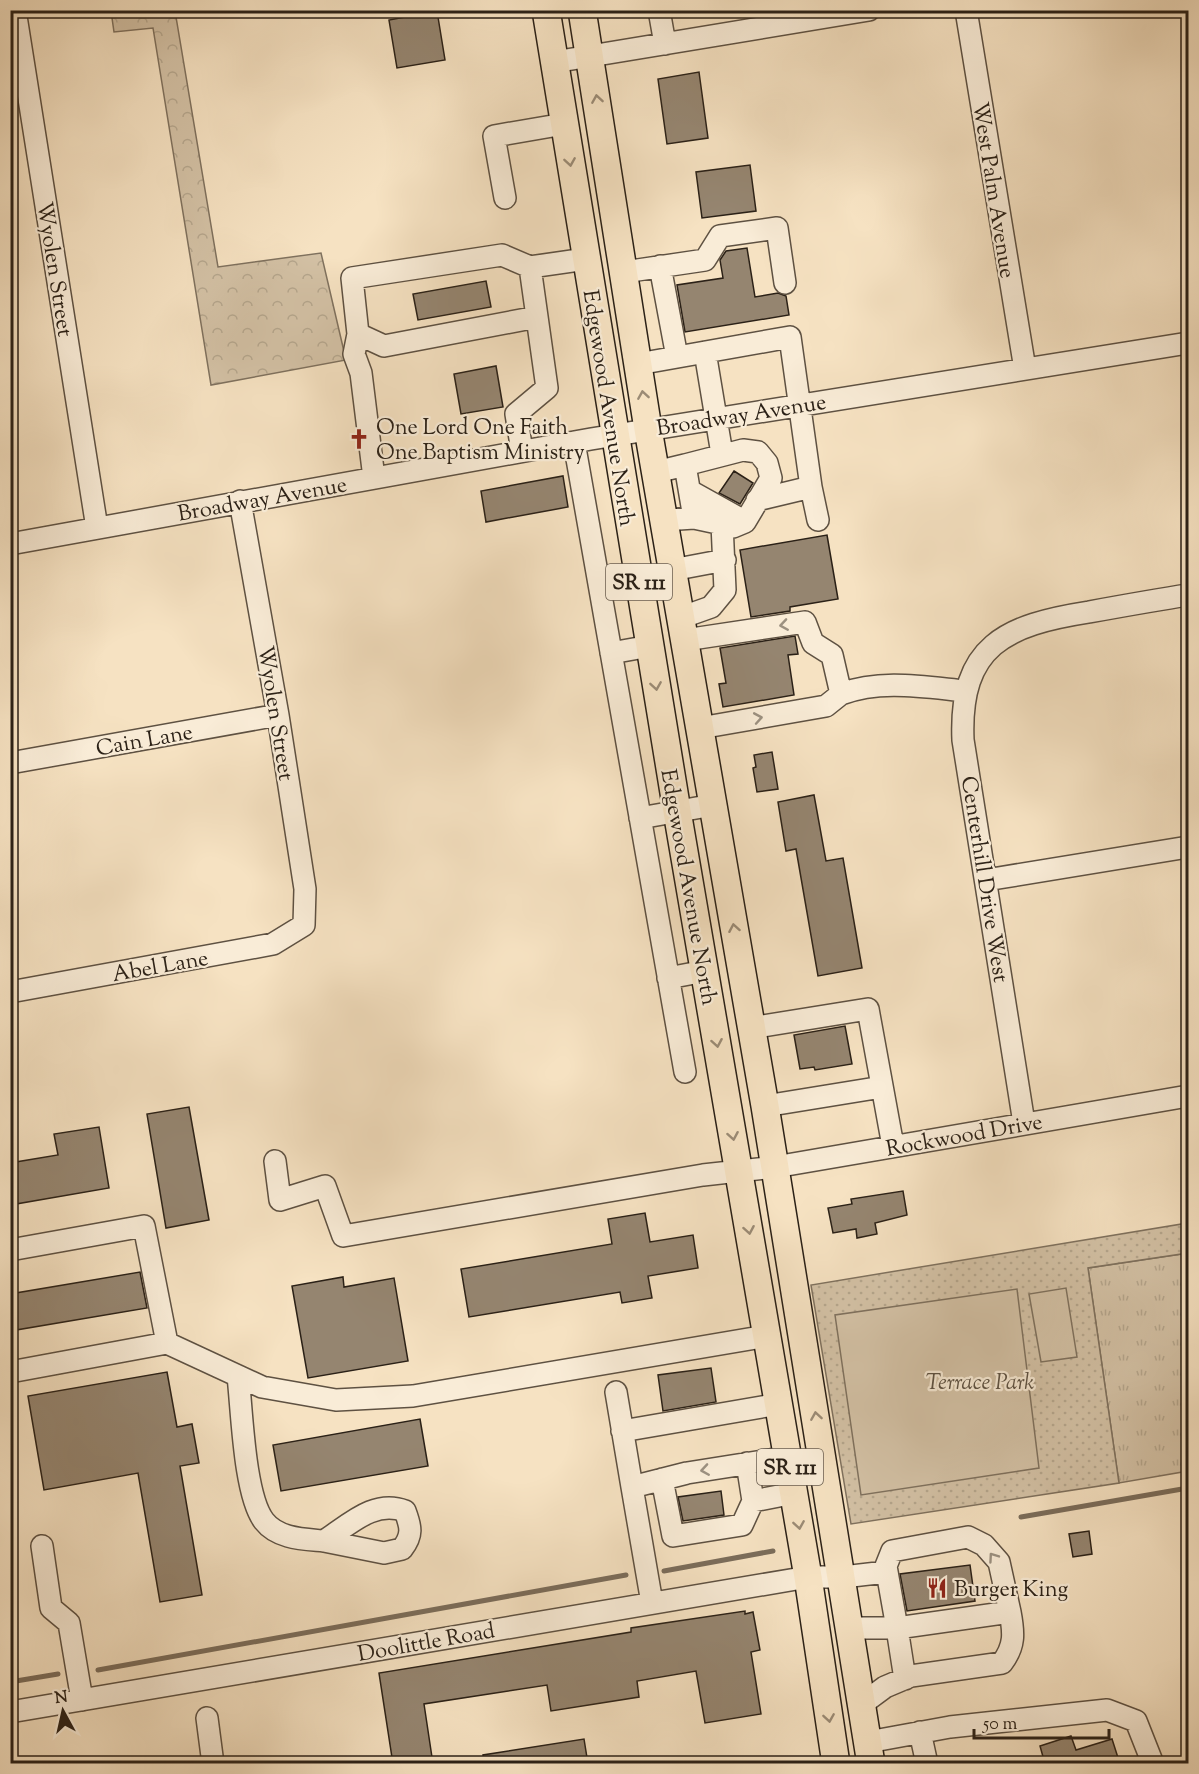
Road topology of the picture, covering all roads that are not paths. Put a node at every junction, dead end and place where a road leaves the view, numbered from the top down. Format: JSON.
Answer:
{"nodes":[{"id":1,"x":15,"y":10,"type":"edge"},
{"id":2,"x":546,"y":10,"type":"edge"},
{"id":3,"x":582,"y":10,"type":"edge"},
{"id":4,"x":659,"y":10,"type":"edge"},
{"id":5,"x":869,"y":10,"type":"edge"},
{"id":6,"x":966,"y":10,"type":"edge"},
{"id":7,"x":665,"y":44,"type":"junction"},
{"id":8,"x":590,"y":56,"type":"junction"},
{"id":9,"x":555,"y":62,"type":"junction"},
{"id":10,"x":564,"y":124,"type":"junction"},
{"id":11,"x":505,"y":198,"type":"dead end"},
{"id":12,"x":586,"y":259,"type":"junction"},
{"id":13,"x":660,"y":266,"type":"junction"},
{"id":14,"x":530,"y":267,"type":"junction"},
{"id":15,"x":624,"y":272,"type":"junction"},
{"id":16,"x":785,"y":284,"type":"dead end"},
{"id":17,"x":537,"y":317,"type":"junction"},
{"id":18,"x":358,"y":334,"type":"junction"},
{"id":19,"x":1188,"y":343,"type":"edge"},
{"id":20,"x":384,"y":346,"type":"junction"},
{"id":21,"x":705,"y":352,"type":"junction"},
{"id":22,"x":677,"y":357,"type":"junction"},
{"id":23,"x":638,"y":364,"type":"junction"},
{"id":24,"x":1025,"y":369,"type":"junction"},
{"id":25,"x":362,"y":373,"type":"junction"},
{"id":26,"x":800,"y":405,"type":"junction"},
{"id":27,"x":715,"y":419,"type":"junction"},
{"id":28,"x":648,"y":429,"type":"junction"},
{"id":29,"x":615,"y":435,"type":"junction"},
{"id":30,"x":574,"y":442,"type":"junction"},
{"id":31,"x":522,"y":451,"type":"junction"},
{"id":32,"x":722,"y":454,"type":"junction"},
{"id":33,"x":685,"y":465,"type":"junction"},
{"id":34,"x":656,"y":472,"type":"junction"},
{"id":35,"x":374,"y":478,"type":"junction"},
{"id":36,"x":811,"y":487,"type":"junction"},
{"id":37,"x":690,"y":491,"type":"junction"},
{"id":38,"x":240,"y":501,"type":"junction"},
{"id":39,"x":757,"y":501,"type":"junction"},
{"id":40,"x":694,"y":518,"type":"junction"},
{"id":41,"x":664,"y":520,"type":"junction"},
{"id":42,"x":818,"y":520,"type":"dead end"},
{"id":43,"x":745,"y":522,"type":"junction"},
{"id":44,"x":722,"y":524,"type":"junction"},
{"id":45,"x":97,"y":528,"type":"junction"},
{"id":46,"x":10,"y":544,"type":"edge"},
{"id":47,"x":725,"y":560,"type":"junction"},
{"id":48,"x":672,"y":570,"type":"junction"},
{"id":49,"x":1188,"y":595,"type":"edge"},
{"id":50,"x":682,"y":629,"type":"junction"},
{"id":51,"x":650,"y":646,"type":"junction"},
{"id":52,"x":611,"y":653,"type":"junction"},
{"id":53,"x":966,"y":691,"type":"junction"},
{"id":54,"x":840,"y":694,"type":"junction"},
{"id":55,"x":278,"y":715,"type":"junction"},
{"id":56,"x":700,"y":728,"type":"junction"},
{"id":57,"x":10,"y":763,"type":"edge"},
{"id":58,"x":713,"y":805,"type":"junction"},
{"id":59,"x":677,"y":811,"type":"junction"},
{"id":60,"x":640,"y":818,"type":"junction"},
{"id":61,"x":1188,"y":847,"type":"edge"},
{"id":62,"x":986,"y":880,"type":"junction"},
{"id":63,"x":304,"y":925,"type":"joint"},
{"id":64,"x":705,"y":972,"type":"junction"},
{"id":65,"x":668,"y":978,"type":"junction"},
{"id":66,"x":10,"y":992,"type":"edge"},
{"id":67,"x":751,"y":1028,"type":"junction"},
{"id":68,"x":685,"y":1072,"type":"dead end"},
{"id":69,"x":882,"y":1087,"type":"junction"},
{"id":70,"x":1188,"y":1096,"type":"edge"},
{"id":71,"x":765,"y":1106,"type":"junction"},
{"id":72,"x":1024,"y":1123,"type":"junction"},
{"id":73,"x":892,"y":1146,"type":"junction"},
{"id":74,"x":275,"y":1161,"type":"dead end"},
{"id":75,"x":775,"y":1167,"type":"junction"},
{"id":76,"x":740,"y":1172,"type":"junction"},
{"id":77,"x":10,"y":1250,"type":"edge"},
{"id":78,"x":767,"y":1336,"type":"junction"},
{"id":79,"x":167,"y":1343,"type":"junction"},
{"id":80,"x":10,"y":1372,"type":"edge"},
{"id":81,"x":238,"y":1376,"type":"junction"},
{"id":82,"x":616,"y":1392,"type":"dead end"},
{"id":83,"x":779,"y":1404,"type":"junction"},
{"id":84,"x":622,"y":1431,"type":"junction"},
{"id":85,"x":788,"y":1457,"type":"junction"},
{"id":86,"x":747,"y":1463,"type":"junction"},
{"id":87,"x":663,"y":1479,"type":"junction"},
{"id":88,"x":632,"y":1487,"type":"junction"},
{"id":89,"x":794,"y":1493,"type":"junction"},
{"id":90,"x":753,"y":1501,"type":"junction"},
{"id":91,"x":324,"y":1541,"type":"dead end"},
{"id":92,"x":42,"y":1546,"type":"dead end"},
{"id":93,"x":886,"y":1572,"type":"junction"},
{"id":94,"x":843,"y":1577,"type":"junction"},
{"id":95,"x":808,"y":1578,"type":"junction"},
{"id":96,"x":652,"y":1603,"type":"junction"},
{"id":97,"x":1010,"y":1612,"type":"junction"},
{"id":98,"x":850,"y":1628,"type":"junction"},
{"id":99,"x":897,"y":1628,"type":"junction"},
{"id":100,"x":905,"y":1679,"type":"junction"},
{"id":101,"x":82,"y":1700,"type":"junction"},
{"id":102,"x":862,"y":1704,"type":"junction"},
{"id":103,"x":10,"y":1712,"type":"edge"},
{"id":104,"x":207,"y":1718,"type":"dead end"},
{"id":105,"x":920,"y":1732,"type":"junction"},
{"id":106,"x":869,"y":1753,"type":"edge"},
{"id":107,"x":213,"y":1764,"type":"edge"},
{"id":108,"x":836,"y":1764,"type":"edge"},
{"id":109,"x":927,"y":1764,"type":"edge"},
{"id":110,"x":1153,"y":1764,"type":"edge"}],
"edges":[{"from":1,"to":45,"type":"street","name":"Wyolen Street"},
{"from":2,"to":9,"type":"main road","name":"Edgewood Avenue North","number":"SR 111"},
{"from":3,"to":8,"type":"main road","name":"Edgewood Avenue North","number":"SR 111"},
{"from":4,"to":7,"type":"street"},
{"from":5,"to":7,"type":"street"},
{"from":6,"to":24,"type":"street","name":"West Palm Avenue"},
{"from":7,"to":8,"type":"street"},
{"from":8,"to":9,"type":"street"},
{"from":15,"to":8,"type":"main road","name":"Edgewood Avenue North","number":"SR 111","one_way":true},
{"from":9,"to":10,"type":"main road","name":"Edgewood Avenue North","number":"SR 111"},
{"from":10,"to":11,"type":"street"},
{"from":10,"to":12,"type":"main road","name":"Edgewood Avenue North","number":"SR 111","one_way":true},
{"from":12,"to":14,"type":"street"},
{"from":12,"to":29,"type":"main road","name":"Edgewood Avenue North","number":"SR 111"},
{"from":13,"to":15,"type":"street"},
{"from":13,"to":16,"type":"street"},
{"from":13,"to":22,"type":"street"},
{"from":14,"to":17,"type":"street"},
{"from":14,"to":18,"type":"street"},
{"from":15,"to":23,"type":"main road","name":"Edgewood Avenue North","number":"SR 111"},
{"from":17,"to":20,"type":"street"},
{"from":17,"to":31,"type":"street"},
{"from":18,"to":20,"type":"street"},
{"from":18,"to":25,"type":"street"},
{"from":19,"to":24,"type":"street","name":"Broadway Avenue"},
{"from":20,"to":25,"type":"street"},
{"from":21,"to":22,"type":"street"},
{"from":21,"to":26,"type":"street"},
{"from":21,"to":27,"type":"street"},
{"from":22,"to":23,"type":"street"},
{"from":28,"to":23,"type":"main road","name":"Edgewood Avenue North","number":"SR 111","one_way":true},
{"from":24,"to":26,"type":"street","name":"Broadway Avenue"},
{"from":25,"to":35,"type":"street"},
{"from":26,"to":27,"type":"street","name":"Broadway Avenue"},
{"from":26,"to":36,"type":"street"},
{"from":27,"to":28,"type":"street","name":"Broadway Avenue"},
{"from":27,"to":32,"type":"street"},
{"from":28,"to":29,"type":"street","name":"Broadway Avenue"},
{"from":28,"to":34,"type":"main road","name":"Edgewood Avenue North","number":"SR 111"},
{"from":29,"to":30,"type":"street","name":"Broadway Avenue"},
{"from":29,"to":51,"type":"main road","name":"Edgewood Avenue North","number":"SR 111"},
{"from":30,"to":31,"type":"street","name":"Broadway Avenue"},
{"from":30,"to":52,"type":"street"},
{"from":31,"to":35,"type":"street","name":"Broadway Avenue"},
{"from":32,"to":33,"type":"street"},
{"from":32,"to":39,"type":"street"},
{"from":33,"to":34,"type":"street"},
{"from":33,"to":37,"type":"street"},
{"from":34,"to":41,"type":"main road","name":"Edgewood Avenue North","number":"SR 111"},
{"from":35,"to":38,"type":"street","name":"Broadway Avenue"},
{"from":36,"to":39,"type":"street"},
{"from":36,"to":42,"type":"street"},
{"from":37,"to":40,"type":"street"},
{"from":37,"to":43,"type":"street"},
{"from":38,"to":45,"type":"street","name":"Broadway Avenue"},
{"from":38,"to":55,"type":"street","name":"Wyolen Street"},
{"from":39,"to":43,"type":"street"},
{"from":40,"to":41,"type":"street"},
{"from":40,"to":44,"type":"street"},
{"from":41,"to":48,"type":"main road","name":"Edgewood Avenue North","number":"SR 111"},
{"from":43,"to":44,"type":"street"},
{"from":44,"to":47,"type":"street"},
{"from":45,"to":46,"type":"street","name":"Broadway Avenue"},
{"from":47,"to":48,"type":"street"},
{"from":47,"to":50,"type":"street"},
{"from":48,"to":50,"type":"main road","name":"Edgewood Avenue North","number":"SR 111"},
{"from":49,"to":53,"type":"street","name":"Centerhill Drive West"},
{"from":54,"to":50,"type":"street","one_way":true},
{"from":50,"to":56,"type":"main road","name":"Edgewood Avenue North","number":"SR 111"},
{"from":51,"to":52,"type":"street"},
{"from":51,"to":59,"type":"main road","name":"Edgewood Avenue North","number":"SR 111","one_way":true},
{"from":52,"to":60,"type":"street"},
{"from":53,"to":54,"type":"street"},
{"from":53,"to":62,"type":"street","name":"Centerhill Drive West"},
{"from":56,"to":54,"type":"street","one_way":true},
{"from":55,"to":57,"type":"street","name":"Cain Lane"},
{"from":55,"to":63,"type":"street","name":"Wyolen Street"},
{"from":56,"to":58,"type":"main road","name":"Edgewood Avenue North","number":"SR 111"},
{"from":58,"to":59,"type":"street"},
{"from":67,"to":58,"type":"main road","name":"Edgewood Avenue North","number":"SR 111","one_way":true},
{"from":59,"to":60,"type":"street"},
{"from":59,"to":64,"type":"main road","name":"Edgewood Avenue North","number":"SR 111"},
{"from":60,"to":65,"type":"street"},
{"from":61,"to":62,"type":"street"},
{"from":62,"to":72,"type":"street","name":"Centerhill Drive West"},
{"from":63,"to":66,"type":"street","name":"Abel Lane"},
{"from":64,"to":65,"type":"street"},
{"from":64,"to":76,"type":"main road","name":"Edgewood Avenue North","number":"SR 111","one_way":true},
{"from":65,"to":68,"type":"street"},
{"from":67,"to":69,"type":"street"},
{"from":67,"to":71,"type":"main road","name":"Edgewood Avenue North","number":"SR 111"},
{"from":69,"to":71,"type":"street"},
{"from":69,"to":73,"type":"street"},
{"from":70,"to":72,"type":"street","name":"Rockwood Drive"},
{"from":71,"to":75,"type":"main road","name":"Edgewood Avenue North","number":"SR 111"},
{"from":72,"to":73,"type":"street","name":"Rockwood Drive"},
{"from":73,"to":75,"type":"street","name":"Rockwood Drive"},
{"from":74,"to":76,"type":"street","name":"Rockwood Drive"},
{"from":75,"to":76,"type":"street","name":"Rockwood Drive"},
{"from":94,"to":75,"type":"main road","name":"Edgewood Avenue North","number":"SR 111","one_way":true},
{"from":76,"to":78,"type":"main road","name":"Edgewood Avenue North","number":"SR 111","one_way":true},
{"from":77,"to":79,"type":"street"},
{"from":78,"to":81,"type":"street"},
{"from":78,"to":83,"type":"main road","name":"Edgewood Avenue North","number":"SR 111"},
{"from":79,"to":80,"type":"street"},
{"from":79,"to":81,"type":"street"},
{"from":81,"to":91,"type":"street"},
{"from":82,"to":84,"type":"street"},
{"from":83,"to":84,"type":"street"},
{"from":83,"to":85,"type":"main road","name":"Edgewood Avenue North","number":"SR 111"},
{"from":84,"to":88,"type":"street"},
{"from":85,"to":86,"type":"street"},
{"from":85,"to":89,"type":"main road","name":"Edgewood Avenue North","number":"SR 111"},
{"from":86,"to":87,"type":"street","one_way":true},
{"from":86,"to":90,"type":"street"},
{"from":87,"to":88,"type":"street"},
{"from":87,"to":90,"type":"street"},
{"from":88,"to":96,"type":"street"},
{"from":89,"to":90,"type":"street"},
{"from":89,"to":95,"type":"main road","name":"Edgewood Avenue North","number":"SR 111","one_way":true},
{"from":92,"to":101,"type":"street"},
{"from":93,"to":94,"type":"street","name":"Doolittle Road"},
{"from":97,"to":93,"type":"street","one_way":true},
{"from":93,"to":99,"type":"street"},
{"from":94,"to":95,"type":"street","name":"Doolittle Road"},
{"from":94,"to":98,"type":"main road","name":"Edgewood Avenue North","number":"SR 111"},
{"from":95,"to":96,"type":"street","name":"Doolittle Road"},
{"from":95,"to":108,"type":"main road","name":"Edgewood Avenue North","number":"SR 111","one_way":true},
{"from":96,"to":101,"type":"street","name":"Doolittle Road"},
{"from":97,"to":99,"type":"street"},
{"from":97,"to":100,"type":"street"},
{"from":98,"to":99,"type":"street"},
{"from":98,"to":102,"type":"main road","name":"Edgewood Avenue North","number":"SR 111"},
{"from":99,"to":100,"type":"street"},
{"from":100,"to":102,"type":"street"},
{"from":101,"to":103,"type":"street","name":"Doolittle Road"},
{"from":102,"to":106,"type":"main road","name":"Edgewood Avenue North","number":"SR 111"},
{"from":104,"to":107,"type":"street"},
{"from":105,"to":106,"type":"street"},
{"from":105,"to":109,"type":"street"},
{"from":105,"to":110,"type":"street"}]}
